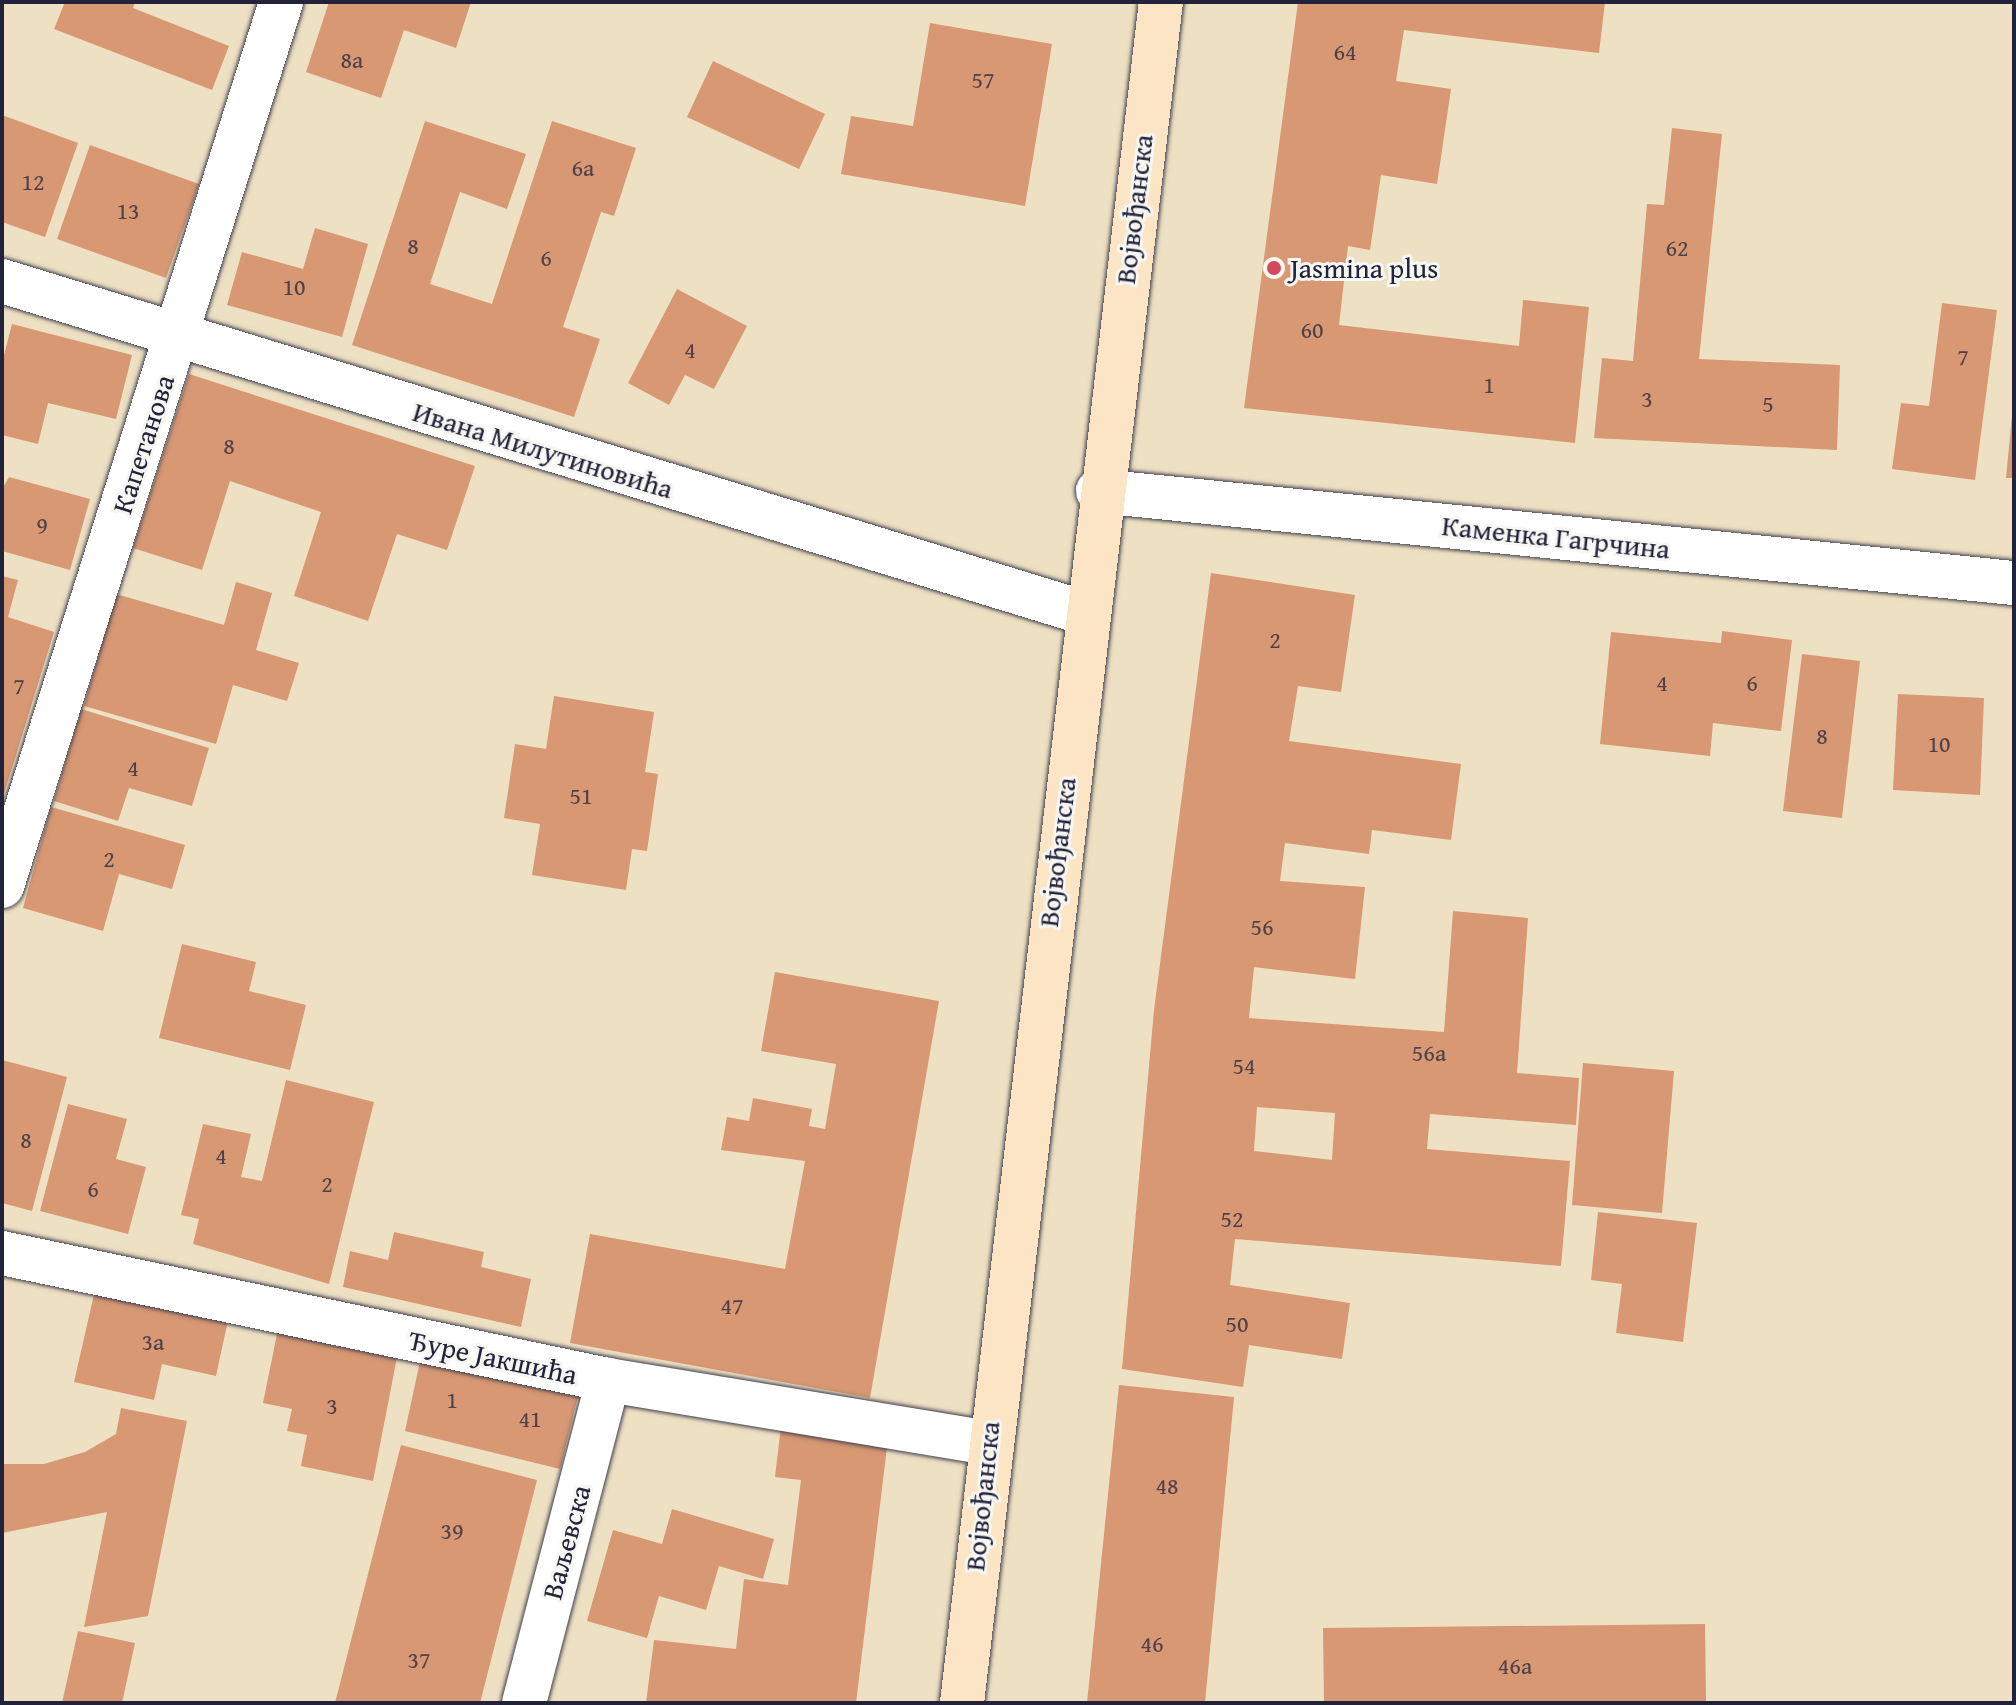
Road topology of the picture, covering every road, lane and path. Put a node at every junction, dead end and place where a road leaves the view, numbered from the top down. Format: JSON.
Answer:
{"nodes":[{"id":1,"x":281,"y":2,"type":"edge"},
{"id":2,"x":1161,"y":2,"type":"edge"},
{"id":3,"x":2,"y":281,"type":"edge"},
{"id":4,"x":176,"y":340,"type":"junction"},
{"id":5,"x":1098,"y":491,"type":"junction"},
{"id":6,"x":2014,"y":583,"type":"edge"},
{"id":7,"x":1085,"y":613,"type":"junction"},
{"id":8,"x":2,"y":886,"type":"edge"},
{"id":9,"x":2,"y":1253,"type":"edge"},
{"id":10,"x":608,"y":1380,"type":"junction"},
{"id":11,"x":987,"y":1443,"type":"junction"},
{"id":12,"x":524,"y":1703,"type":"edge"},
{"id":13,"x":962,"y":1703,"type":"edge"}],
"edges":[{"from":1,"to":4,"type":"street","name":"Капетанова"},
{"from":2,"to":5,"type":"street","name":"Војвођанска"},
{"from":3,"to":4,"type":"street","name":"Ивана Милутиновића"},
{"from":4,"to":7,"type":"street","name":"Ивана Милутиновића"},
{"from":4,"to":8,"type":"street","name":"Капетанова"},
{"from":5,"to":6,"type":"street","name":"Каменка Гагрчина"},
{"from":5,"to":7,"type":"street","name":"Војвођанска"},
{"from":7,"to":11,"type":"street","name":"Војвођанска"},
{"from":9,"to":10,"type":"street","name":"Ђуре Јакшића"},
{"from":10,"to":11,"type":"street","name":"Ђуре Јакшића"},
{"from":10,"to":12,"type":"street","name":"Ваљевска"},
{"from":11,"to":13,"type":"street","name":"Војвођанска"}]}
